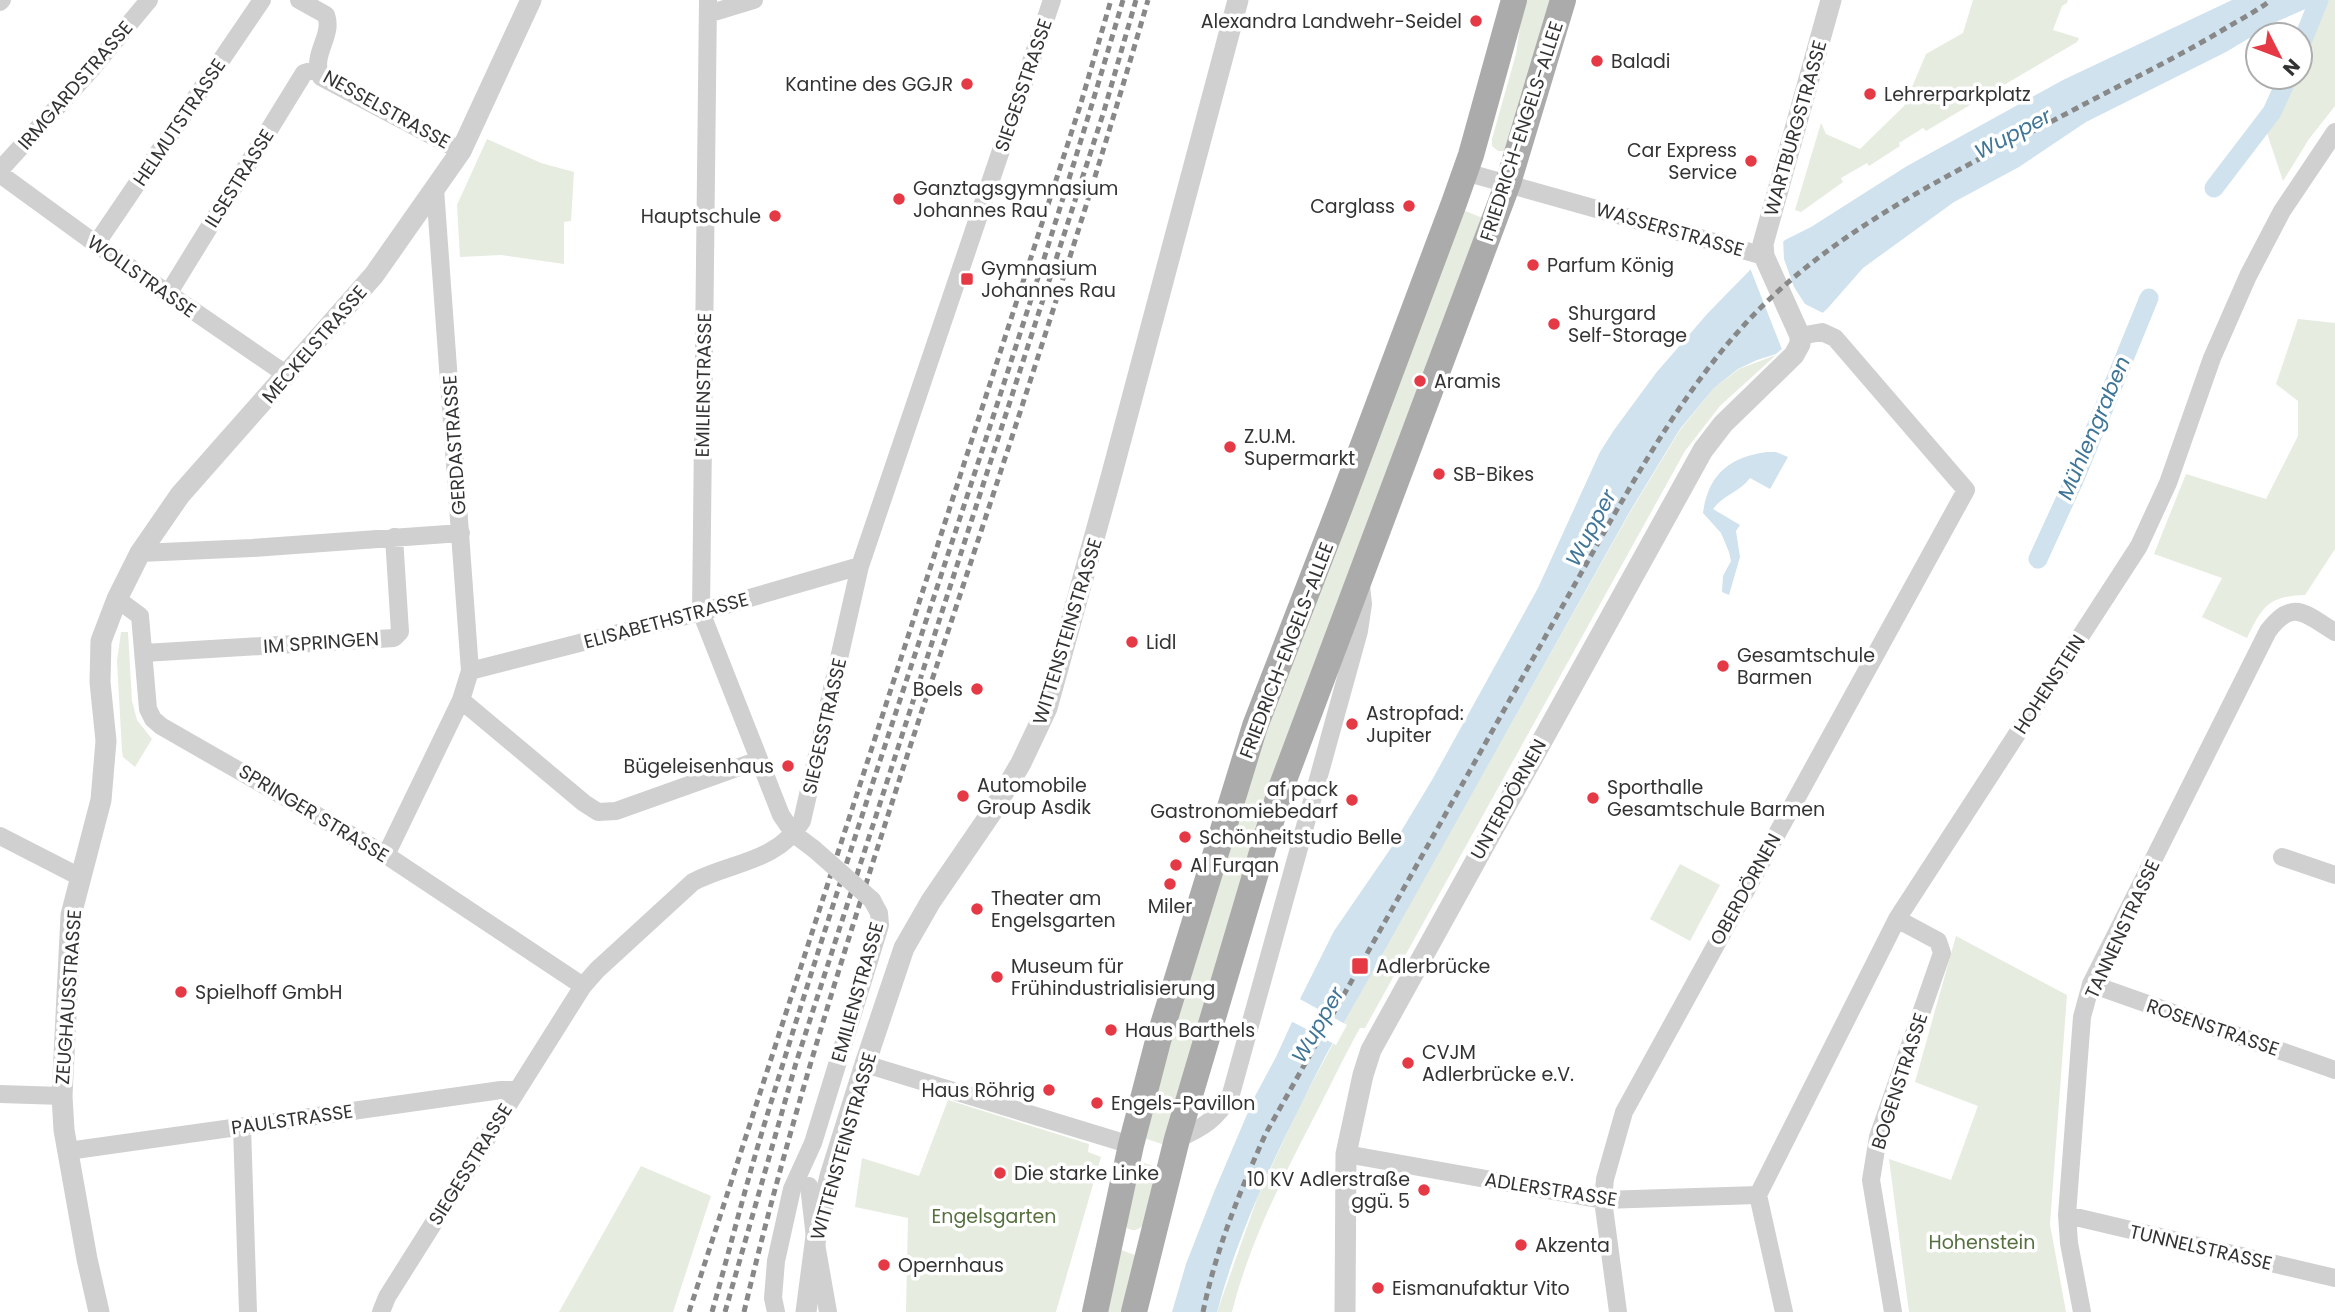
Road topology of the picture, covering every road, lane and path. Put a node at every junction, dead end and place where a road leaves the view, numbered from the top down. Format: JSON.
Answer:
{"nodes":[{"id":1,"x":149,"y":0,"type":"edge"},
{"id":2,"x":262,"y":0,"type":"edge"},
{"id":3,"x":299,"y":0,"type":"edge"},
{"id":4,"x":531,"y":0,"type":"edge"},
{"id":5,"x":754,"y":0,"type":"edge"},
{"id":6,"x":1052,"y":0,"type":"edge"},
{"id":7,"x":1238,"y":0,"type":"edge"},
{"id":8,"x":1514,"y":0,"type":"edge"},
{"id":9,"x":1563,"y":0,"type":"edge"},
{"id":10,"x":1831,"y":0,"type":"edge"},
{"id":11,"x":708,"y":7,"type":"edge"},
{"id":12,"x":317,"y":69,"type":"junction"},
{"id":13,"x":2335,"y":131,"type":"edge"},
{"id":14,"x":461,"y":150,"type":"junction"},
{"id":15,"x":0,"y":172,"type":"edge"},
{"id":16,"x":1465,"y":172,"type":"junction"},
{"id":17,"x":1508,"y":183,"type":"junction"},
{"id":18,"x":435,"y":189,"type":"junction"},
{"id":19,"x":96,"y":244,"type":"junction"},
{"id":20,"x":1763,"y":256,"type":"junction"},
{"id":21,"x":168,"y":294,"type":"junction"},
{"id":22,"x":1800,"y":336,"type":"junction"},
{"id":23,"x":287,"y":375,"type":"junction"},
{"id":24,"x":461,"y":533,"type":"junction"},
{"id":25,"x":394,"y":537,"type":"junction"},
{"id":26,"x":140,"y":553,"type":"junction"},
{"id":27,"x":860,"y":566,"type":"junction"},
{"id":28,"x":1361,"y":576,"type":"junction"},
{"id":29,"x":117,"y":599,"type":"junction"},
{"id":30,"x":701,"y":612,"type":"junction"},
{"id":31,"x":2335,"y":632,"type":"edge"},
{"id":32,"x":145,"y":653,"type":"junction"},
{"id":33,"x":470,"y":671,"type":"junction"},
{"id":34,"x":100,"y":682,"type":"joint"},
{"id":35,"x":461,"y":700,"type":"junction"},
{"id":36,"x":759,"y":760,"type":"junction"},
{"id":37,"x":794,"y":834,"type":"junction"},
{"id":38,"x":0,"y":836,"type":"edge"},
{"id":39,"x":386,"y":856,"type":"junction"},
{"id":40,"x":2282,"y":857,"type":"dead end"},
{"id":41,"x":2335,"y":875,"type":"edge"},
{"id":42,"x":80,"y":877,"type":"junction"},
{"id":43,"x":1897,"y":919,"type":"junction"},
{"id":44,"x":2091,"y":984,"type":"junction"},
{"id":45,"x":583,"y":986,"type":"junction"},
{"id":46,"x":864,"y":1064,"type":"junction"},
{"id":47,"x":2335,"y":1070,"type":"edge"},
{"id":48,"x":517,"y":1090,"type":"junction"},
{"id":49,"x":0,"y":1094,"type":"edge"},
{"id":50,"x":61,"y":1096,"type":"junction"},
{"id":51,"x":242,"y":1127,"type":"junction"},
{"id":52,"x":1177,"y":1139,"type":"junction"},
{"id":53,"x":813,"y":1143,"type":"junction"},
{"id":54,"x":1131,"y":1145,"type":"junction"},
{"id":55,"x":68,"y":1152,"type":"junction"},
{"id":56,"x":1346,"y":1154,"type":"junction"},
{"id":57,"x":1758,"y":1195,"type":"junction"},
{"id":58,"x":1603,"y":1200,"type":"junction"},
{"id":59,"x":2067,"y":1215,"type":"junction"},
{"id":60,"x":1112,"y":1228,"type":"junction"},
{"id":61,"x":1153,"y":1234,"type":"junction"},
{"id":62,"x":2335,"y":1278,"type":"edge"},
{"id":63,"x":99,"y":1312,"type":"edge"},
{"id":64,"x":248,"y":1312,"type":"edge"},
{"id":65,"x":381,"y":1312,"type":"edge"},
{"id":66,"x":776,"y":1312,"type":"edge"},
{"id":67,"x":806,"y":1312,"type":"edge"},
{"id":68,"x":828,"y":1312,"type":"edge"},
{"id":69,"x":1095,"y":1312,"type":"edge"},
{"id":70,"x":1134,"y":1312,"type":"edge"},
{"id":71,"x":1345,"y":1312,"type":"edge"},
{"id":72,"x":1618,"y":1312,"type":"edge"},
{"id":73,"x":1784,"y":1312,"type":"edge"},
{"id":74,"x":1893,"y":1312,"type":"edge"},
{"id":75,"x":2082,"y":1312,"type":"edge"}],
"edges":[{"from":1,"to":15,"type":"street","name":"IRMGARDSTRASSE"},
{"from":2,"to":19,"type":"street","name":"HELMUTSTRASSE"},
{"from":3,"to":12,"type":"street","name":"NESSELSTRASSE"},
{"from":4,"to":14,"type":"street","name":"MECKELSTRASSE"},
{"from":5,"to":11,"type":"street"},
{"from":6,"to":27,"type":"street","name":"SIEGESSTRASSE"},
{"from":7,"to":46,"type":"street","name":"WITTENSTEINSTRASSE"},
{"from":8,"to":16,"type":"main road","name":"FRIEDRICH-ENGELS-ALLEE"},
{"from":9,"to":17,"type":"main road","name":"FRIEDRICH-ENGELS-ALLEE"},
{"from":10,"to":20,"type":"street","name":"WARTBURGSTRASSE"},
{"from":11,"to":30,"type":"street","name":"EMILIENSTRASSE"},
{"from":12,"to":14,"type":"street","name":"NESSELSTRASSE"},
{"from":12,"to":21,"type":"street","name":"ILSESTRASSE"},
{"from":13,"to":43,"type":"street","name":"HOHENSTEIN"},
{"from":14,"to":18,"type":"street","name":"MECKELSTRASSE"},
{"from":15,"to":19,"type":"street","name":"WOLLSTRASSE"},
{"from":16,"to":17,"type":"street","name":"WASSERSTRASSE"},
{"from":16,"to":54,"type":"main road","name":"FRIEDRICH-ENGELS-ALLEE"},
{"from":17,"to":20,"type":"street","name":"WASSERSTRASSE"},
{"from":17,"to":28,"type":"main road","name":"FRIEDRICH-ENGELS-ALLEE"},
{"from":18,"to":23,"type":"street","name":"MECKELSTRASSE"},
{"from":18,"to":24,"type":"street","name":"GERDASTRASSE"},
{"from":19,"to":21,"type":"street","name":"WOLLSTRASSE"},
{"from":20,"to":22,"type":"street","name":"WASSERSTRASSE"},
{"from":21,"to":23,"type":"street","name":"WOLLSTRASSE"},
{"from":22,"to":56,"type":"street","name":"UNTERDÖRNEN"},
{"from":22,"to":58,"type":"street","name":"OBERDÖRNEN"},
{"from":23,"to":26,"type":"street","name":"MECKELSTRASSE"},
{"from":24,"to":25,"type":"street"},
{"from":24,"to":33,"type":"street","name":"GERDASTRASSE"},
{"from":25,"to":26,"type":"street"},
{"from":25,"to":32,"type":"street","name":"IM SPRINGEN"},
{"from":26,"to":29,"type":"street","name":"MECKELSTRASSE"},
{"from":27,"to":30,"type":"street","name":"ELISABETHSTRASSE"},
{"from":27,"to":37,"type":"street","name":"SIEGESSTRASSE"},
{"from":28,"to":52,"type":"main road","name":"FRIEDRICH-ENGELS-ALLEE"},
{"from":28,"to":52,"type":"street","name":"FRIEDRICH-ENGELS-ALLEE"},
{"from":29,"to":32,"type":"street","name":"SPRINGER STRASSE"},
{"from":29,"to":34,"type":"street","name":"MECKELSTRASSE"},
{"from":30,"to":33,"type":"street","name":"ELISABETHSTRASSE"},
{"from":30,"to":36,"type":"street","name":"EMILIENSTRASSE"},
{"from":31,"to":44,"type":"street","name":"TANNENSTRASSE"},
{"from":32,"to":39,"type":"street","name":"SPRINGER STRASSE"},
{"from":33,"to":35,"type":"street","name":"GERDASTRASSE"},
{"from":34,"to":42,"type":"street","name":"ZEUGHAUSSTRASSE"},
{"from":35,"to":36,"type":"street"},
{"from":35,"to":39,"type":"street","name":"GERDASTRASSE"},
{"from":36,"to":37,"type":"street","name":"EMILIENSTRASSE"},
{"from":37,"to":45,"type":"street","name":"SIEGESSTRASSE"},
{"from":37,"to":53,"type":"street","name":"EMILIENSTRASSE","bridge":true},
{"from":38,"to":42,"type":"street"},
{"from":39,"to":45,"type":"street","name":"SPRINGER STRASSE"},
{"from":40,"to":41,"type":"street"},
{"from":42,"to":50,"type":"street","name":"ZEUGHAUSSTRASSE"},
{"from":43,"to":57,"type":"street","name":"HOHENSTEIN"},
{"from":43,"to":74,"type":"street","name":"BOGENSTRASSE"},
{"from":44,"to":47,"type":"street","name":"ROSENSTRASSE"},
{"from":44,"to":59,"type":"street","name":"TANNENSTRASSE"},
{"from":45,"to":48,"type":"street","name":"SIEGESSTRASSE"},
{"from":46,"to":54,"type":"street"},
{"from":46,"to":67,"type":"street","name":"WITTENSTEINSTRASSE"},
{"from":48,"to":51,"type":"street","name":"PAULSTRASSE"},
{"from":48,"to":65,"type":"street","name":"SIEGESSTRASSE"},
{"from":49,"to":50,"type":"street"},
{"from":50,"to":55,"type":"street","name":"ZEUGHAUSSTRASSE"},
{"from":51,"to":55,"type":"street","name":"PAULSTRASSE"},
{"from":51,"to":64,"type":"street"},
{"from":52,"to":61,"type":"main road","name":"FRIEDRICH-ENGELS-ALLEE"},
{"from":53,"to":66,"type":"street","name":"EMILIENSTRASSE"},
{"from":53,"to":68,"type":"street","name":"EMILIENSTRASSE","bridge":true},
{"from":54,"to":60,"type":"main road","name":"FRIEDRICH-ENGELS-ALLEE"},
{"from":55,"to":63,"type":"street","name":"ZEUGHAUSSTRASSE"},
{"from":56,"to":58,"type":"street","name":"ADLERSTRASSE"},
{"from":56,"to":71,"type":"street","name":"UNTERDÖRNEN"},
{"from":57,"to":58,"type":"street","name":"ADLERSTRASSE"},
{"from":57,"to":73,"type":"street"},
{"from":58,"to":72,"type":"street","name":"OBERDÖRNEN"},
{"from":59,"to":62,"type":"street","name":"TUNNELSTRASSE"},
{"from":59,"to":75,"type":"street","name":"TANNENSTRASSE"},
{"from":60,"to":61,"type":"main road"},
{"from":60,"to":69,"type":"main road","name":"FRIEDRICH-ENGELS-ALLEE"},
{"from":61,"to":70,"type":"main road","name":"FRIEDRICH-ENGELS-ALLEE"}]}
